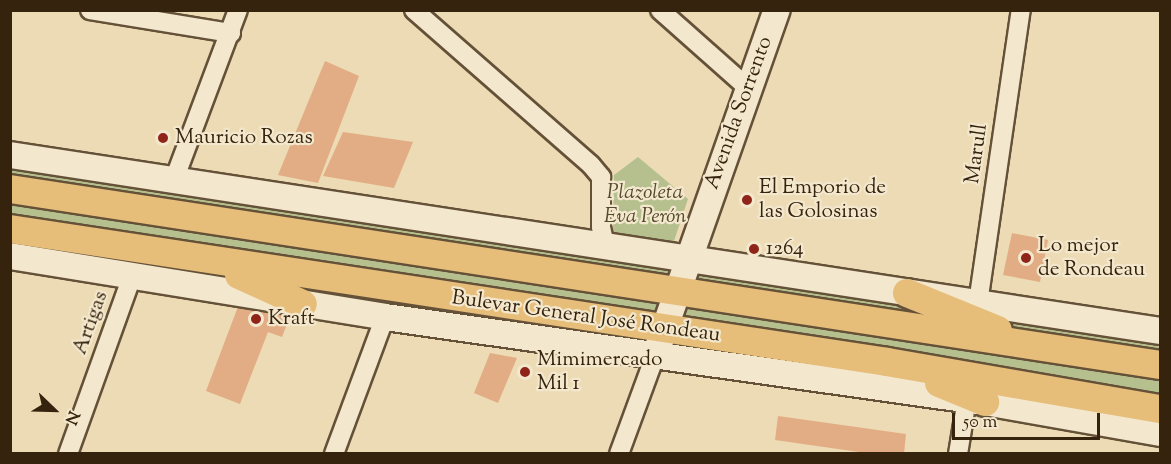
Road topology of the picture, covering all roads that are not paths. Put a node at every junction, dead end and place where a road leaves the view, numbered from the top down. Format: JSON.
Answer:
{"nodes":[{"id":1,"x":90,"y":10,"type":"edge"},
{"id":2,"x":238,"y":10,"type":"edge"},
{"id":3,"x":414,"y":10,"type":"edge"},
{"id":4,"x":660,"y":10,"type":"edge"},
{"id":5,"x":777,"y":10,"type":"edge"},
{"id":6,"x":1021,"y":10,"type":"edge"},
{"id":7,"x":231,"y":33,"type":"junction"},
{"id":8,"x":747,"y":88,"type":"junction"},
{"id":9,"x":10,"y":155,"type":"edge"},
{"id":10,"x":174,"y":180,"type":"junction"},
{"id":11,"x":10,"y":189,"type":"edge"},
{"id":12,"x":10,"y":229,"type":"edge"},
{"id":13,"x":605,"y":246,"type":"junction"},
{"id":14,"x":10,"y":256,"type":"edge"},
{"id":15,"x":687,"y":258,"type":"junction"},
{"id":16,"x":210,"y":262,"type":"junction"},
{"id":17,"x":132,"y":276,"type":"junction"},
{"id":18,"x":676,"y":293,"type":"junction"},
{"id":19,"x":907,"y":293,"type":"junction"},
{"id":20,"x":978,"y":303,"type":"junction"},
{"id":21,"x":303,"y":304,"type":"junction"},
{"id":22,"x":385,"y":317,"type":"junction"},
{"id":23,"x":665,"y":328,"type":"junction"},
{"id":24,"x":1161,"y":331,"type":"edge"},
{"id":25,"x":1039,"y":347,"type":"junction"},
{"id":26,"x":655,"y":356,"type":"junction"},
{"id":27,"x":887,"y":362,"type":"junction"},
{"id":28,"x":1161,"y":365,"type":"edge"},
{"id":29,"x":976,"y":400,"type":"junction"},
{"id":30,"x":1161,"y":409,"type":"edge"},
{"id":31,"x":1161,"y":433,"type":"edge"},
{"id":32,"x":68,"y":453,"type":"edge"},
{"id":33,"x":334,"y":453,"type":"edge"},
{"id":34,"x":620,"y":453,"type":"edge"},
{"id":35,"x":958,"y":453,"type":"edge"}],
"edges":[{"from":1,"to":7,"type":"street"},
{"from":2,"to":7,"type":"street"},
{"from":3,"to":13,"type":"street"},
{"from":4,"to":8,"type":"street"},
{"from":5,"to":8,"type":"main road","name":"Avenida Sorrento"},
{"from":6,"to":20,"type":"street","name":"Marull"},
{"from":7,"to":10,"type":"street"},
{"from":8,"to":15,"type":"main road","name":"Avenida Sorrento"},
{"from":9,"to":10,"type":"main road"},
{"from":10,"to":13,"type":"main road"},
{"from":11,"to":18,"type":"main road","name":"Bulevar General José Rondeau"},
{"from":12,"to":16,"type":"main road","name":"Bulevar General José Rondeau"},
{"from":13,"to":15,"type":"main road"},
{"from":14,"to":17,"type":"main road","name":"Bulevar General José Rondeau"},
{"from":15,"to":18,"type":"main road","name":"Avenida Sorrento"},
{"from":15,"to":19,"type":"main road"},
{"from":16,"to":21,"type":"main road"},
{"from":16,"to":23,"type":"main road","name":"Bulevar General José Rondeau"},
{"from":17,"to":21,"type":"main road","name":"Bulevar General José Rondeau"},
{"from":17,"to":32,"type":"street","name":"Artigas"},
{"from":18,"to":23,"type":"main road","name":"Avenida Sorrento"},
{"from":18,"to":25,"type":"main road","name":"Bulevar General José Rondeau"},
{"from":19,"to":20,"type":"main road"},
{"from":19,"to":25,"type":"main road"},
{"from":20,"to":24,"type":"main road"},
{"from":21,"to":22,"type":"main road","name":"Bulevar General José Rondeau"},
{"from":22,"to":26,"type":"main road","name":"Bulevar General José Rondeau"},
{"from":22,"to":33,"type":"street"},
{"from":23,"to":26,"type":"main road","name":"Avenida Sorrento"},
{"from":23,"to":27,"type":"main road","name":"Bulevar General José Rondeau"},
{"from":25,"to":28,"type":"main road","name":"Bulevar General José Rondeau"},
{"from":26,"to":29,"type":"main road","name":"Bulevar General José Rondeau"},
{"from":26,"to":34,"type":"street","name":"Avenida Sorrento"},
{"from":27,"to":29,"type":"main road"},
{"from":27,"to":30,"type":"main road","name":"Bulevar General José Rondeau"},
{"from":29,"to":31,"type":"main road","name":"Bulevar General José Rondeau"},
{"from":29,"to":35,"type":"street"}]}
